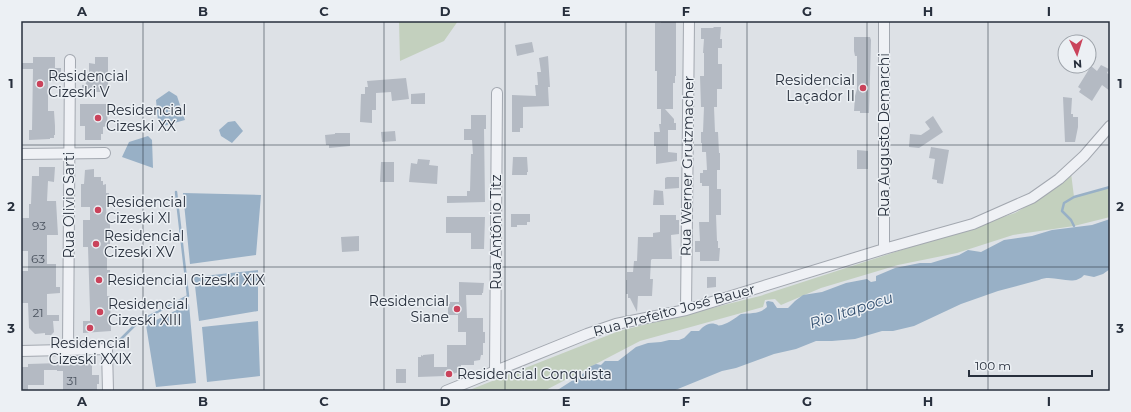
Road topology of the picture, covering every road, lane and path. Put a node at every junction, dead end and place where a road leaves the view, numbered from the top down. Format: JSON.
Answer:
{"nodes":[{"id":1,"x":689,"y":21,"type":"edge"},
{"id":2,"x":884,"y":21,"type":"edge"},
{"id":3,"x":70,"y":60,"type":"dead end"},
{"id":4,"x":497,"y":93,"type":"dead end"},
{"id":5,"x":1110,"y":126,"type":"edge"},
{"id":6,"x":70,"y":153,"type":"junction"},
{"id":7,"x":105,"y":153,"type":"dead end"},
{"id":8,"x":21,"y":154,"type":"edge"},
{"id":9,"x":884,"y":249,"type":"junction"},
{"id":10,"x":686,"y":310,"type":"junction"},
{"id":11,"x":68,"y":350,"type":"junction"},
{"id":12,"x":21,"y":351,"type":"edge"},
{"id":13,"x":495,"y":371,"type":"junction"},
{"id":14,"x":108,"y":391,"type":"edge"},
{"id":15,"x":446,"y":391,"type":"edge"}],
"edges":[{"from":1,"to":10,"type":"street","name":"Rua Werner Grutzmacher"},
{"from":2,"to":9,"type":"street","name":"Rua Augusto Demarchi"},
{"from":3,"to":6,"type":"street","name":"Rua Olivio Sarti"},
{"from":4,"to":13,"type":"street","name":"Rua Antônio Titz"},
{"from":5,"to":9,"type":"street","name":"Rua Prefeito José Bauer"},
{"from":6,"to":7,"type":"street"},
{"from":6,"to":8,"type":"street"},
{"from":6,"to":11,"type":"street","name":"Rua Olivio Sarti"},
{"from":9,"to":10,"type":"street","name":"Rua Prefeito José Bauer"},
{"from":10,"to":13,"type":"street","name":"Rua Prefeito José Bauer"},
{"from":11,"to":12,"type":"street"},
{"from":11,"to":14,"type":"street"},
{"from":13,"to":15,"type":"street","name":"Rua Prefeito José Bauer"}]}
